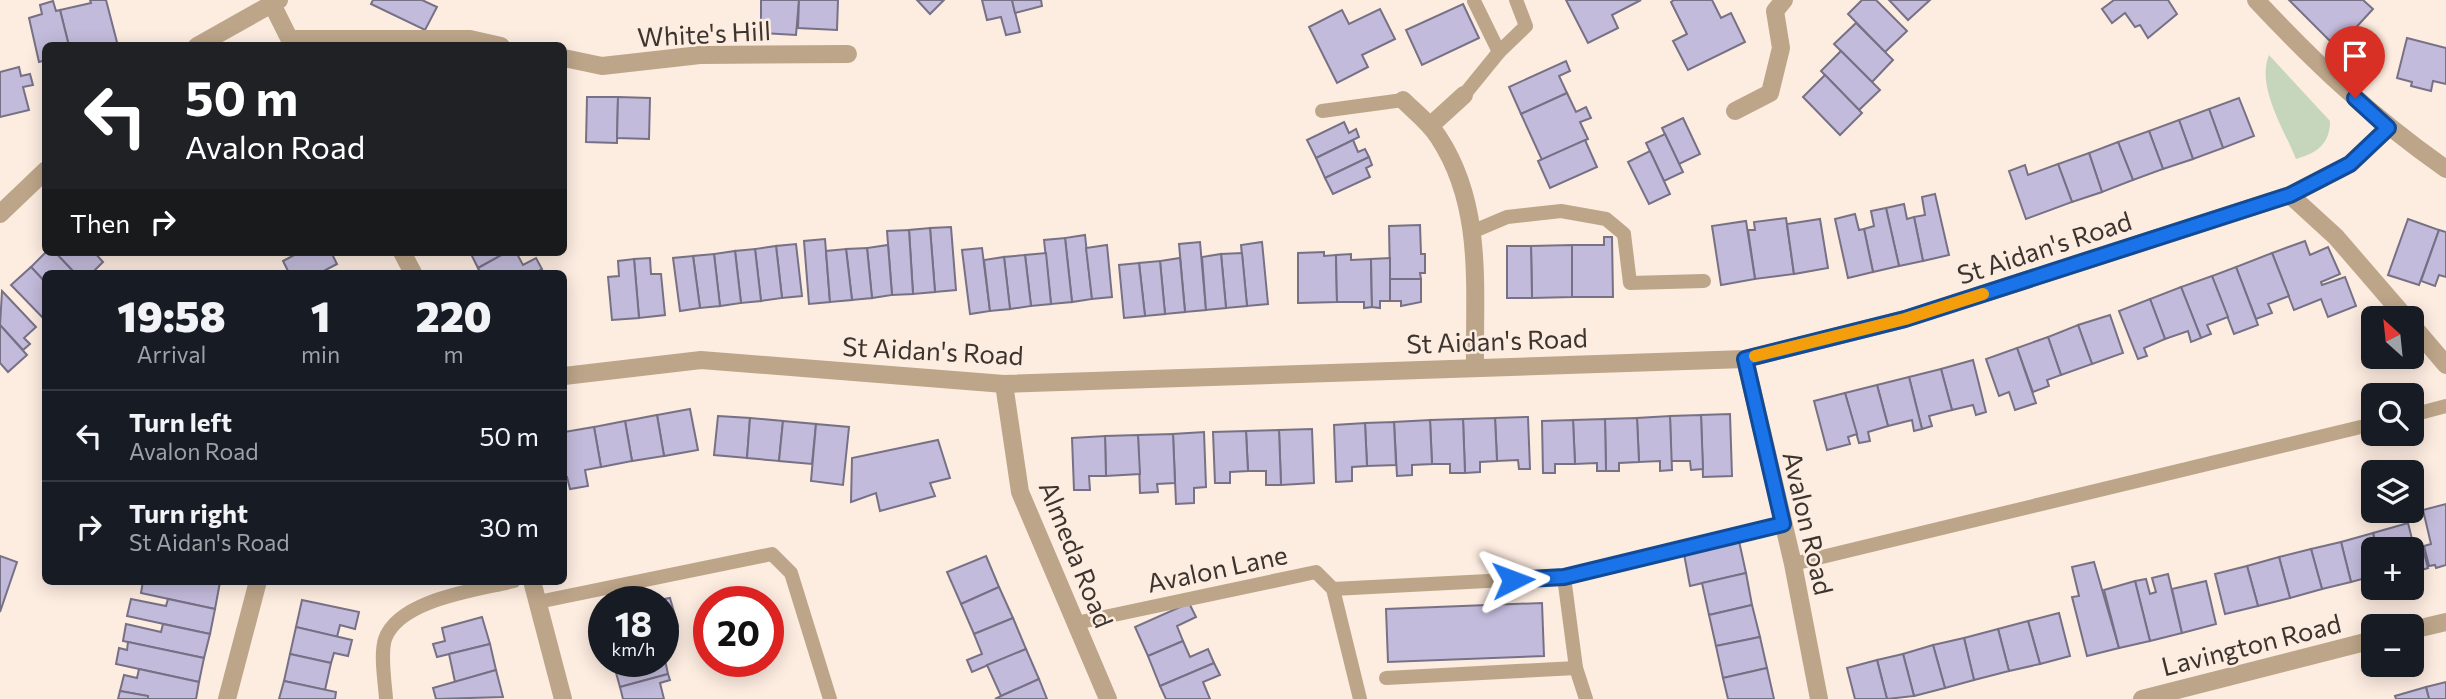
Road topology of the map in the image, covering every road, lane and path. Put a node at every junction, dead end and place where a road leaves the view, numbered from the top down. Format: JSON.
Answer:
{"nodes":[{"id":1,"x":1516,"y":0,"type":"edge"},
{"id":2,"x":2256,"y":0,"type":"edge"},
{"id":3,"x":1474,"y":1,"type":"edge"},
{"id":4,"x":274,"y":2,"type":"edge"},
{"id":5,"x":1776,"y":4,"type":"edge"},
{"id":6,"x":204,"y":42,"type":"edge"},
{"id":7,"x":292,"y":42,"type":"edge"},
{"id":8,"x":483,"y":42,"type":"edge"},
{"id":9,"x":1499,"y":52,"type":"junction"},
{"id":10,"x":848,"y":54,"type":"dead end"},
{"id":11,"x":567,"y":59,"type":"edge"},
{"id":12,"x":1464,"y":95,"type":"joint"},
{"id":13,"x":1403,"y":100,"type":"joint"},
{"id":14,"x":1322,"y":111,"type":"dead end"},
{"id":15,"x":1735,"y":111,"type":"dead end"},
{"id":16,"x":1430,"y":126,"type":"junction"},
{"id":17,"x":2388,"y":128,"type":"junction"},
{"id":18,"x":2446,"y":169,"type":"edge"},
{"id":19,"x":42,"y":174,"type":"edge"},
{"id":20,"x":2290,"y":195,"type":"junction"},
{"id":21,"x":0,"y":214,"type":"edge"},
{"id":22,"x":1474,"y":231,"type":"junction"},
{"id":23,"x":1704,"y":281,"type":"dead end"},
{"id":24,"x":2396,"y":306,"type":"edge"},
{"id":25,"x":2424,"y":339,"type":"edge"},
{"id":26,"x":1745,"y":359,"type":"junction"},
{"id":27,"x":2446,"y":365,"type":"edge"},
{"id":28,"x":1475,"y":367,"type":"junction"},
{"id":29,"x":567,"y":376,"type":"edge"},
{"id":30,"x":1004,"y":384,"type":"junction"},
{"id":31,"x":2446,"y":407,"type":"edge"},
{"id":32,"x":2424,"y":412,"type":"edge"},
{"id":33,"x":2361,"y":427,"type":"edge"},
{"id":34,"x":1783,"y":524,"type":"junction"},
{"id":35,"x":1793,"y":564,"type":"junction"},
{"id":36,"x":1564,"y":577,"type":"junction"},
{"id":37,"x":257,"y":585,"type":"edge"},
{"id":38,"x":498,"y":585,"type":"edge"},
{"id":39,"x":534,"y":585,"type":"edge"},
{"id":40,"x":1333,"y":589,"type":"junction"},
{"id":41,"x":538,"y":602,"type":"junction"},
{"id":42,"x":2446,"y":622,"type":"edge"},
{"id":43,"x":1076,"y":623,"type":"junction"},
{"id":44,"x":2424,"y":627,"type":"edge"},
{"id":45,"x":2361,"y":643,"type":"edge"},
{"id":46,"x":1576,"y":668,"type":"junction"},
{"id":47,"x":1386,"y":678,"type":"dead end"},
{"id":48,"x":227,"y":699,"type":"edge"},
{"id":49,"x":386,"y":699,"type":"edge"},
{"id":50,"x":563,"y":699,"type":"edge"},
{"id":51,"x":830,"y":699,"type":"edge"},
{"id":52,"x":1108,"y":699,"type":"edge"},
{"id":53,"x":1360,"y":699,"type":"edge"},
{"id":54,"x":1586,"y":699,"type":"edge"},
{"id":55,"x":1819,"y":699,"type":"edge"},
{"id":56,"x":2142,"y":699,"type":"edge"}],
"edges":[{"from":1,"to":9,"type":"lane"},
{"from":2,"to":17,"type":"street"},
{"from":3,"to":9,"type":"lane"},
{"from":4,"to":6,"type":"street"},
{"from":4,"to":7,"type":"street"},
{"from":5,"to":15,"type":"street"},
{"from":7,"to":8,"type":"street"},
{"from":9,"to":12,"type":"lane"},
{"from":10,"to":11,"type":"street","name":"White's Hill"},
{"from":12,"to":16,"type":"street"},
{"from":13,"to":14,"type":"lane"},
{"from":13,"to":16,"type":"street"},
{"from":16,"to":22,"type":"street"},
{"from":17,"to":18,"type":"street"},
{"from":17,"to":20,"type":"street","name":"St Aidan's Road"},
{"from":19,"to":21,"type":"street"},
{"from":20,"to":24,"type":"street"},
{"from":20,"to":26,"type":"street","name":"St Aidan's Road"},
{"from":22,"to":23,"type":"lane"},
{"from":22,"to":28,"type":"street"},
{"from":25,"to":27,"type":"street"},
{"from":26,"to":28,"type":"street","name":"St Aidan's Road"},
{"from":26,"to":34,"type":"street","name":"Avalon Road"},
{"from":28,"to":30,"type":"street","name":"St Aidan's Road"},
{"from":29,"to":30,"type":"street","name":"St Aidan's Road"},
{"from":30,"to":43,"type":"street","name":"Almeda Road"},
{"from":31,"to":32,"type":"lane"},
{"from":33,"to":35,"type":"lane"},
{"from":34,"to":35,"type":"street","name":"Avalon Road"},
{"from":34,"to":36,"type":"lane"},
{"from":35,"to":55,"type":"street","name":"Avalon Road"},
{"from":36,"to":40,"type":"lane"},
{"from":36,"to":46,"type":"lane"},
{"from":37,"to":48,"type":"street"},
{"from":38,"to":49,"type":"lane"},
{"from":39,"to":41,"type":"street"},
{"from":40,"to":43,"type":"lane","name":"Avalon Lane"},
{"from":40,"to":53,"type":"lane"},
{"from":41,"to":50,"type":"street"},
{"from":41,"to":51,"type":"lane"},
{"from":42,"to":44,"type":"street"},
{"from":43,"to":52,"type":"street","name":"Almeda Road"},
{"from":45,"to":56,"type":"street","name":"Lavington Road"},
{"from":46,"to":47,"type":"lane"},
{"from":46,"to":54,"type":"lane"}]}
